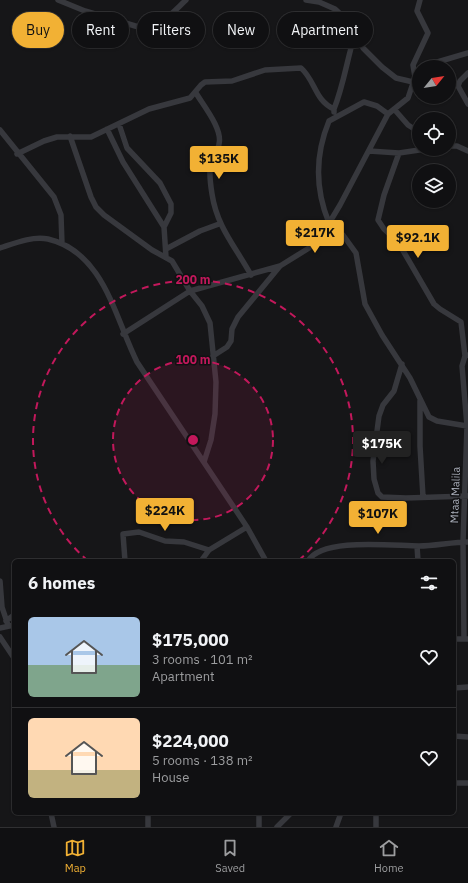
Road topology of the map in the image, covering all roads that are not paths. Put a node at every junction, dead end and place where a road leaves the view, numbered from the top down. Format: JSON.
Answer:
{"nodes":[{"id":1,"x":58,"y":0,"type":"edge"},
{"id":2,"x":186,"y":0,"type":"edge"},
{"id":3,"x":306,"y":0,"type":"edge"},
{"id":4,"x":420,"y":0,"type":"edge"},
{"id":5,"x":338,"y":12,"type":"edge"},
{"id":6,"x":351,"y":48,"type":"edge"},
{"id":7,"x":363,"y":48,"type":"edge"},
{"id":8,"x":468,"y":53,"type":"edge"},
{"id":9,"x":415,"y":60,"type":"edge"},
{"id":10,"x":444,"y":60,"type":"edge"},
{"id":11,"x":468,"y":73,"type":"edge"},
{"id":12,"x":412,"y":78,"type":"edge"},
{"id":13,"x":412,"y":88,"type":"edge"},
{"id":14,"x":196,"y":93,"type":"junction"},
{"id":15,"x":468,"y":104,"type":"edge"},
{"id":16,"x":334,"y":109,"type":"junction"},
{"id":17,"x":394,"y":109,"type":"junction"},
{"id":18,"x":388,"y":114,"type":"junction"},
{"id":19,"x":335,"y":116,"type":"junction"},
{"id":20,"x":119,"y":124,"type":"junction"},
{"id":21,"x":412,"y":128,"type":"edge"},
{"id":22,"x":107,"y":129,"type":"junction"},
{"id":23,"x":0,"y":130,"type":"edge"},
{"id":24,"x":70,"y":136,"type":"junction"},
{"id":25,"x":456,"y":146,"type":"edge"},
{"id":26,"x":368,"y":151,"type":"junction"},
{"id":27,"x":412,"y":151,"type":"edge"},
{"id":28,"x":468,"y":152,"type":"edge"},
{"id":29,"x":399,"y":153,"type":"junction"},
{"id":30,"x":17,"y":154,"type":"junction"},
{"id":31,"x":219,"y":224,"type":"junction"},
{"id":32,"x":328,"y":224,"type":"junction"},
{"id":33,"x":164,"y":227,"type":"junction"},
{"id":34,"x":62,"y":244,"type":"junction"},
{"id":35,"x":0,"y":248,"type":"edge"},
{"id":36,"x":166,"y":249,"type":"junction"},
{"id":37,"x":166,"y":257,"type":"junction"},
{"id":38,"x":280,"y":266,"type":"junction"},
{"id":39,"x":252,"y":275,"type":"junction"},
{"id":40,"x":190,"y":291,"type":"junction"},
{"id":41,"x":123,"y":334,"type":"junction"},
{"id":42,"x":466,"y":355,"type":"edge"},
{"id":43,"x":213,"y":356,"type":"junction"},
{"id":44,"x":402,"y":364,"type":"junction"},
{"id":45,"x":467,"y":399,"type":"edge"},
{"id":46,"x":420,"y":400,"type":"junction"},
{"id":47,"x":467,"y":426,"type":"junction"},
{"id":48,"x":467,"y":446,"type":"edge"},
{"id":49,"x":204,"y":462,"type":"junction"},
{"id":50,"x":466,"y":496,"type":"edge"},
{"id":51,"x":423,"y":497,"type":"junction"},
{"id":52,"x":247,"y":527,"type":"junction"},
{"id":53,"x":465,"y":542,"type":"edge"},
{"id":54,"x":418,"y":546,"type":"junction"},
{"id":55,"x":209,"y":550,"type":"junction"},
{"id":56,"x":125,"y":559,"type":"edge"},
{"id":57,"x":202,"y":559,"type":"edge"},
{"id":58,"x":265,"y":559,"type":"edge"},
{"id":59,"x":310,"y":559,"type":"edge"},
{"id":60,"x":418,"y":559,"type":"edge"},
{"id":61,"x":0,"y":581,"type":"edge"},
{"id":62,"x":466,"y":592,"type":"edge"},
{"id":63,"x":10,"y":624,"type":"edge"},
{"id":64,"x":0,"y":628,"type":"edge"},
{"id":65,"x":0,"y":637,"type":"edge"},
{"id":66,"x":466,"y":639,"type":"edge"},
{"id":67,"x":12,"y":655,"type":"edge"},
{"id":68,"x":468,"y":687,"type":"edge"},
{"id":69,"x":456,"y":688,"type":"edge"},
{"id":70,"x":456,"y":736,"type":"edge"},
{"id":71,"x":468,"y":737,"type":"edge"},
{"id":72,"x":456,"y":783,"type":"edge"},
{"id":73,"x":468,"y":783,"type":"edge"},
{"id":74,"x":52,"y":815,"type":"edge"},
{"id":75,"x":148,"y":815,"type":"edge"},
{"id":76,"x":259,"y":815,"type":"edge"},
{"id":77,"x":289,"y":815,"type":"edge"},
{"id":78,"x":340,"y":815,"type":"edge"},
{"id":79,"x":376,"y":815,"type":"edge"},
{"id":80,"x":54,"y":827,"type":"edge"},
{"id":81,"x":148,"y":827,"type":"edge"},
{"id":82,"x":259,"y":827,"type":"edge"},
{"id":83,"x":277,"y":827,"type":"edge"},
{"id":84,"x":336,"y":827,"type":"edge"},
{"id":85,"x":376,"y":827,"type":"edge"}],
"edges":[{"from":1,"to":2,"type":"street"},
{"from":3,"to":5,"type":"street"},
{"from":4,"to":9,"type":"street"},
{"from":6,"to":16,"type":"street"},
{"from":7,"to":12,"type":"street"},
{"from":8,"to":10,"type":"street"},
{"from":11,"to":15,"type":"street"},
{"from":13,"to":17,"type":"street"},
{"from":14,"to":16,"type":"street"},
{"from":14,"to":20,"type":"street"},
{"from":14,"to":31,"type":"street"},
{"from":16,"to":19,"type":"street"},
{"from":17,"to":18,"type":"street"},
{"from":17,"to":21,"type":"street"},
{"from":18,"to":19,"type":"street"},
{"from":18,"to":26,"type":"street"},
{"from":19,"to":32,"type":"street"},
{"from":20,"to":22,"type":"street"},
{"from":20,"to":33,"type":"street"},
{"from":22,"to":24,"type":"street"},
{"from":22,"to":33,"type":"street"},
{"from":23,"to":30,"type":"street"},
{"from":24,"to":30,"type":"street"},
{"from":24,"to":37,"type":"street"},
{"from":25,"to":28,"type":"street"},
{"from":26,"to":29,"type":"street"},
{"from":26,"to":32,"type":"street"},
{"from":27,"to":29,"type":"street"},
{"from":29,"to":42,"type":"street","name":"Mtaa Malila"},
{"from":30,"to":34,"type":"street"},
{"from":31,"to":36,"type":"street"},
{"from":31,"to":39,"type":"street"},
{"from":32,"to":38,"type":"street"},
{"from":32,"to":44,"type":"street"},
{"from":33,"to":36,"type":"street"},
{"from":34,"to":35,"type":"street"},
{"from":34,"to":41,"type":"street"},
{"from":36,"to":37,"type":"street"},
{"from":37,"to":40,"type":"street"},
{"from":38,"to":39,"type":"street"},
{"from":38,"to":43,"type":"street"},
{"from":39,"to":40,"type":"street"},
{"from":40,"to":41,"type":"street"},
{"from":40,"to":43,"type":"street"},
{"from":41,"to":49,"type":"street"},
{"from":42,"to":45,"type":"street","name":"Mtaa Malila"},
{"from":43,"to":49,"type":"street"},
{"from":44,"to":46,"type":"street"},
{"from":44,"to":51,"type":"street"},
{"from":45,"to":47,"type":"street","name":"Mtaa Malila"},
{"from":46,"to":47,"type":"street"},
{"from":46,"to":51,"type":"street"},
{"from":47,"to":48,"type":"street","name":"Mtaa Malila"},
{"from":48,"to":50,"type":"street","name":"Mtaa Malila"},
{"from":49,"to":52,"type":"street"},
{"from":50,"to":51,"type":"street"},
{"from":50,"to":53,"type":"street","name":"Mtaa Malila"},
{"from":52,"to":55,"type":"street"},
{"from":52,"to":58,"type":"street"},
{"from":53,"to":54,"type":"street"},
{"from":53,"to":62,"type":"street","name":"Mtaa Malila"},
{"from":54,"to":59,"type":"street"},
{"from":54,"to":60,"type":"street"},
{"from":55,"to":56,"type":"street"},
{"from":55,"to":57,"type":"street"},
{"from":61,"to":63,"type":"street"},
{"from":62,"to":66,"type":"street","name":"Mtaa Malila"},
{"from":63,"to":64,"type":"street"},
{"from":65,"to":67,"type":"street"},
{"from":68,"to":69,"type":"street"},
{"from":70,"to":71,"type":"street"},
{"from":72,"to":73,"type":"street"},
{"from":74,"to":80,"type":"street"},
{"from":75,"to":81,"type":"street"},
{"from":76,"to":82,"type":"street"},
{"from":77,"to":83,"type":"street"},
{"from":78,"to":84,"type":"street"},
{"from":79,"to":85,"type":"street"}]}
